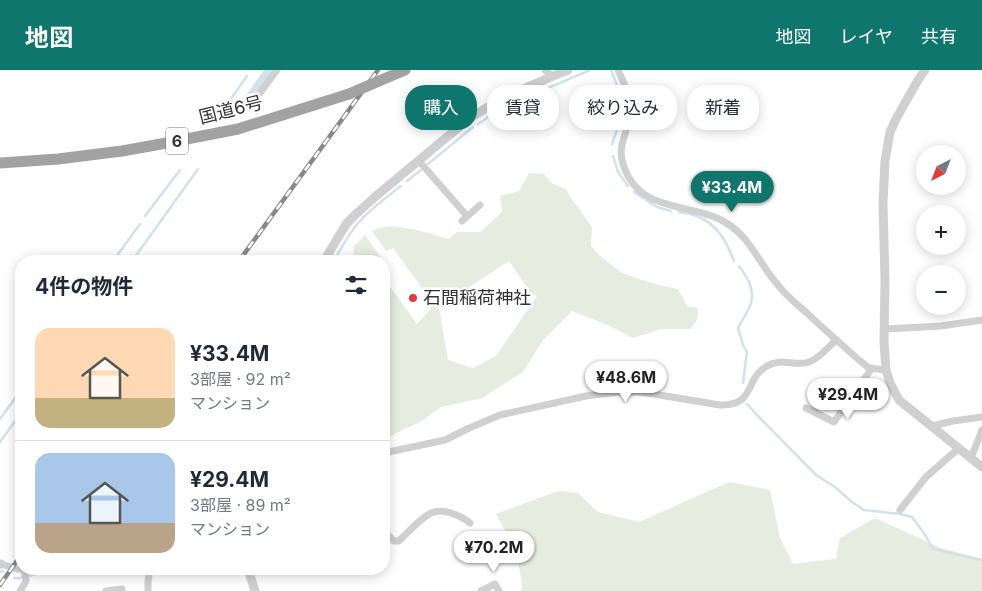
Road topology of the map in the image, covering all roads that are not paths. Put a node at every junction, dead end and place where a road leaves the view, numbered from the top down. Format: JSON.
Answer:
{"nodes":[{"id":1,"x":277,"y":70,"type":"edge"},
{"id":2,"x":405,"y":70,"type":"edge"},
{"id":3,"x":544,"y":70,"type":"edge"},
{"id":4,"x":568,"y":70,"type":"edge"},
{"id":5,"x":618,"y":70,"type":"edge"},
{"id":6,"x":925,"y":70,"type":"edge"},
{"id":7,"x":552,"y":76,"type":"junction"},
{"id":8,"x":260,"y":93,"type":"dead end"},
{"id":9,"x":419,"y":161,"type":"junction"},
{"id":10,"x":0,"y":163,"type":"edge"},
{"id":11,"x":480,"y":205,"type":"dead end"},
{"id":12,"x":327,"y":255,"type":"edge"},
{"id":13,"x":982,"y":320,"type":"edge"},
{"id":14,"x":885,"y":329,"type":"junction"},
{"id":15,"x":836,"y":340,"type":"junction"},
{"id":16,"x":872,"y":368,"type":"junction"},
{"id":17,"x":886,"y":370,"type":"junction"},
{"id":18,"x":806,"y":408,"type":"dead end"},
{"id":19,"x":982,"y":417,"type":"edge"},
{"id":20,"x":932,"y":426,"type":"junction"},
{"id":21,"x":982,"y":430,"type":"edge"},
{"id":22,"x":959,"y":448,"type":"junction"},
{"id":23,"x":390,"y":452,"type":"edge"},
{"id":24,"x":971,"y":458,"type":"junction"},
{"id":25,"x":982,"y":467,"type":"edge"},
{"id":26,"x":900,"y":510,"type":"dead end"},
{"id":27,"x":470,"y":523,"type":"dead end"},
{"id":28,"x":390,"y":538,"type":"edge"},
{"id":29,"x":0,"y":564,"type":"edge"},
{"id":30,"x":15,"y":567,"type":"edge"},
{"id":31,"x":26,"y":575,"type":"edge"},
{"id":32,"x":149,"y":575,"type":"edge"},
{"id":33,"x":250,"y":575,"type":"edge"},
{"id":34,"x":122,"y":589,"type":"dead end"},
{"id":35,"x":20,"y":591,"type":"edge"},
{"id":36,"x":106,"y":591,"type":"edge"},
{"id":37,"x":148,"y":591,"type":"edge"},
{"id":38,"x":255,"y":591,"type":"edge"},
{"id":39,"x":481,"y":591,"type":"edge"},
{"id":40,"x":499,"y":591,"type":"edge"}],
"edges":[{"from":1,"to":8,"type":"street"},
{"from":2,"to":10,"type":"highway","name":"国道6号","number":"6","bridge":true},
{"from":3,"to":7,"type":"street"},
{"from":4,"to":7,"type":"street"},
{"from":5,"to":15,"type":"street"},
{"from":6,"to":14,"type":"street"},
{"from":7,"to":9,"type":"street"},
{"from":9,"to":11,"type":"street"},
{"from":9,"to":12,"type":"street"},
{"from":13,"to":14,"type":"street"},
{"from":14,"to":17,"type":"street"},
{"from":15,"to":16,"type":"street"},
{"from":15,"to":23,"type":"street"},
{"from":16,"to":17,"type":"street"},
{"from":16,"to":18,"type":"street"},
{"from":17,"to":20,"type":"street"},
{"from":19,"to":20,"type":"street"},
{"from":20,"to":22,"type":"street"},
{"from":21,"to":24,"type":"street"},
{"from":22,"to":24,"type":"street"},
{"from":22,"to":26,"type":"street"},
{"from":24,"to":25,"type":"street"},
{"from":27,"to":28,"type":"street"},
{"from":29,"to":30,"type":"street"},
{"from":31,"to":35,"type":"street"},
{"from":32,"to":37,"type":"street"},
{"from":33,"to":38,"type":"street"},
{"from":34,"to":36,"type":"street"},
{"from":39,"to":40,"type":"street"}]}
